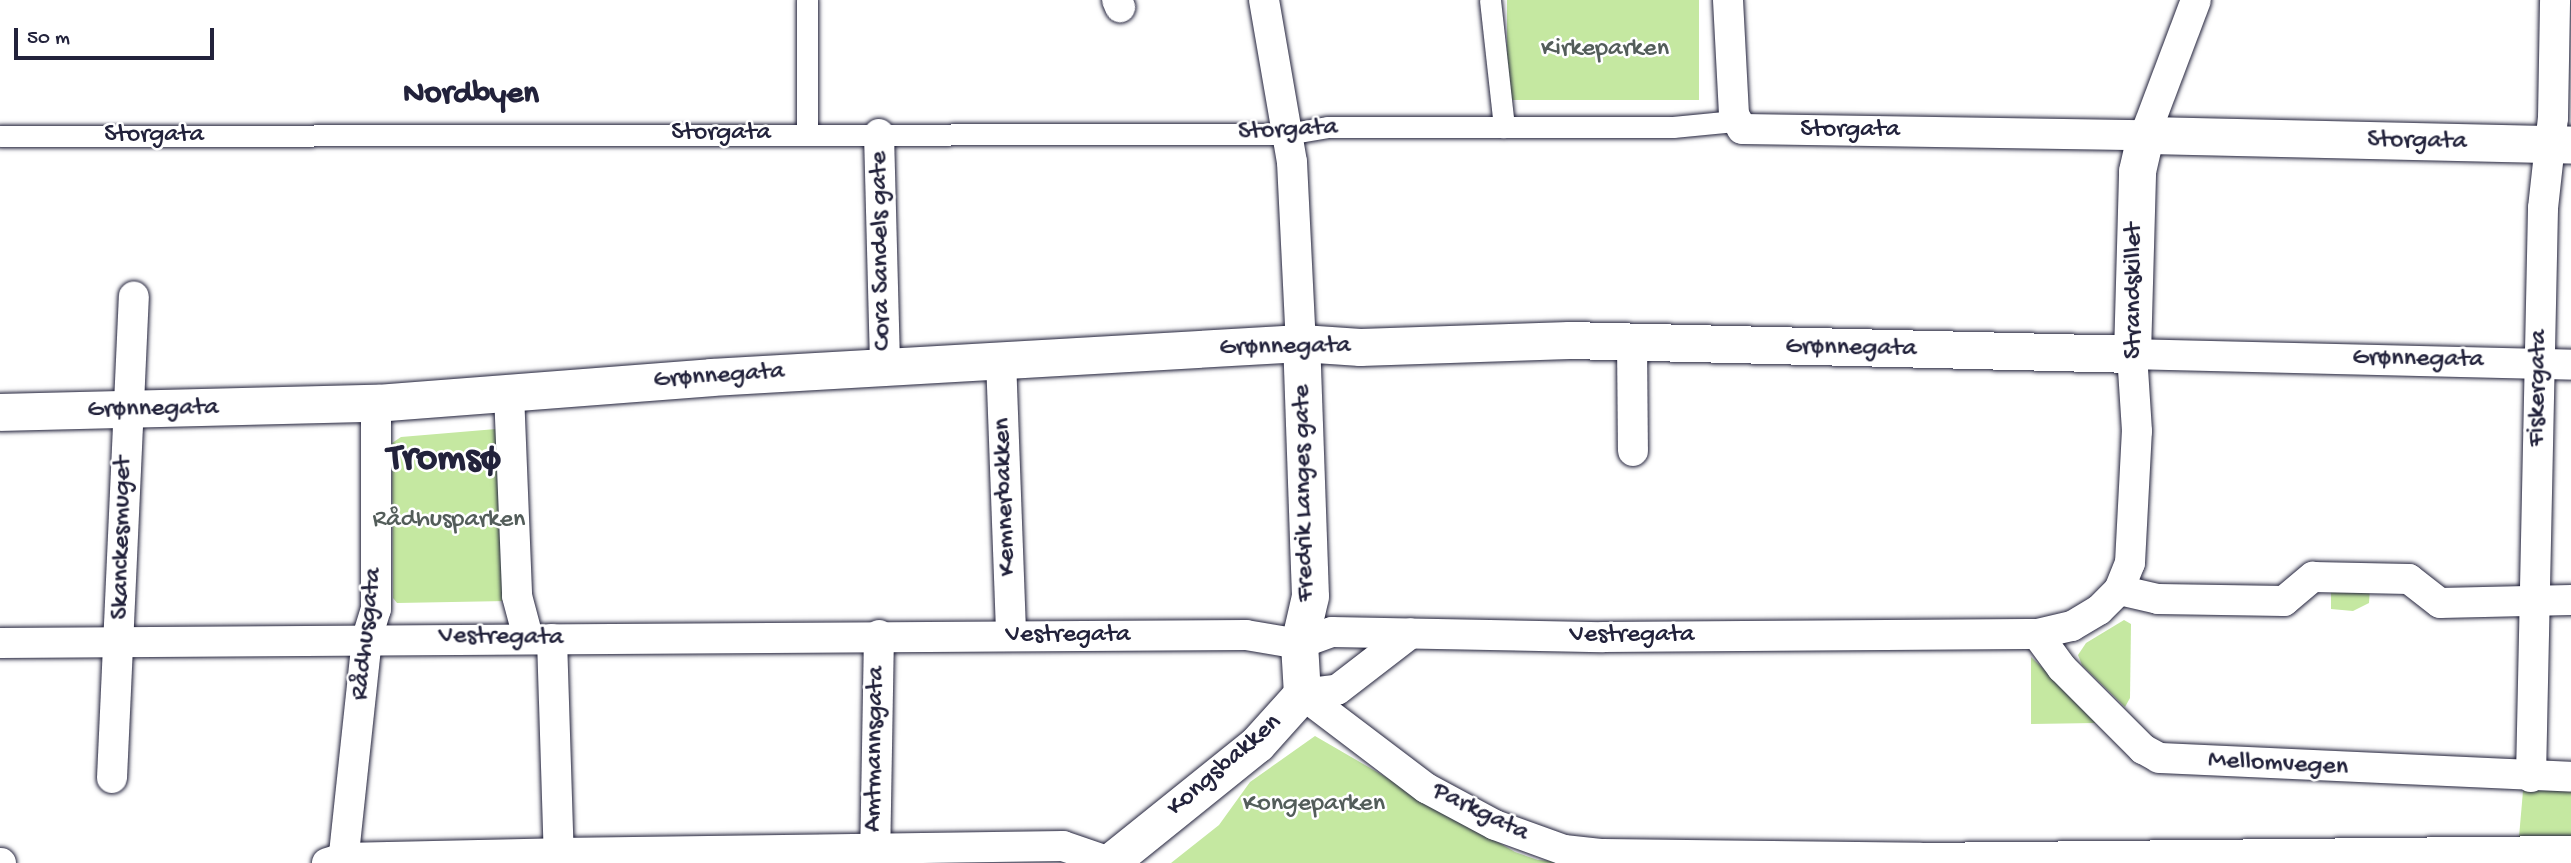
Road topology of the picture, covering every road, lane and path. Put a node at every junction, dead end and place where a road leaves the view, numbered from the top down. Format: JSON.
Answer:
{"nodes":[{"id":1,"x":807,"y":0,"type":"edge"},
{"id":2,"x":1265,"y":0,"type":"edge"},
{"id":3,"x":1490,"y":0,"type":"edge"},
{"id":4,"x":1728,"y":0,"type":"edge"},
{"id":5,"x":2196,"y":0,"type":"edge"},
{"id":6,"x":2555,"y":0,"type":"edge"},
{"id":7,"x":1735,"y":121,"type":"junction"},
{"id":8,"x":1504,"y":127,"type":"junction"},
{"id":9,"x":807,"y":134,"type":"junction"},
{"id":10,"x":879,"y":134,"type":"junction"},
{"id":11,"x":1287,"y":134,"type":"junction"},
{"id":12,"x":2145,"y":135,"type":"junction"},
{"id":13,"x":0,"y":136,"type":"edge"},
{"id":14,"x":2560,"y":144,"type":"edge"},
{"id":15,"x":134,"y":297,"type":"dead end"},
{"id":16,"x":1632,"y":342,"type":"junction"},
{"id":17,"x":1301,"y":343,"type":"junction"},
{"id":18,"x":2133,"y":354,"type":"junction"},
{"id":19,"x":1002,"y":359,"type":"junction"},
{"id":20,"x":2539,"y":364,"type":"junction"},
{"id":21,"x":2571,"y":365,"type":"edge"},
{"id":22,"x":885,"y":367,"type":"junction"},
{"id":23,"x":509,"y":393,"type":"junction"},
{"id":24,"x":376,"y":403,"type":"junction"},
{"id":25,"x":126,"y":411,"type":"junction"},
{"id":26,"x":0,"y":412,"type":"edge"},
{"id":27,"x":1633,"y":451,"type":"dead end"},
{"id":28,"x":2119,"y":590,"type":"junction"},
{"id":29,"x":2535,"y":598,"type":"junction"},
{"id":30,"x":2571,"y":600,"type":"edge"},
{"id":31,"x":1411,"y":633,"type":"junction"},
{"id":32,"x":2037,"y":634,"type":"junction"},
{"id":33,"x":879,"y":635,"type":"junction"},
{"id":34,"x":1011,"y":636,"type":"junction"},
{"id":35,"x":367,"y":638,"type":"junction"},
{"id":36,"x":540,"y":638,"type":"junction"},
{"id":37,"x":0,"y":643,"type":"edge"},
{"id":38,"x":1299,"y":644,"type":"junction"},
{"id":39,"x":121,"y":645,"type":"junction"},
{"id":40,"x":1302,"y":694,"type":"junction"},
{"id":41,"x":2530,"y":777,"type":"junction"},
{"id":42,"x":2571,"y":777,"type":"edge"},
{"id":43,"x":112,"y":778,"type":"dead end"},
{"id":44,"x":2571,"y":851,"type":"edge"},
{"id":45,"x":875,"y":855,"type":"edge"},
{"id":46,"x":559,"y":858,"type":"edge"},
{"id":47,"x":1620,"y":859,"type":"edge"},
{"id":48,"x":338,"y":861,"type":"edge"},
{"id":49,"x":1110,"y":863,"type":"edge"}],
"edges":[{"from":1,"to":9,"type":"street"},
{"from":2,"to":11,"type":"street","name":"Fredrik Langes gate"},
{"from":3,"to":8,"type":"street"},
{"from":4,"to":7,"type":"street"},
{"from":5,"to":12,"type":"street","name":"Strandskillet"},
{"from":6,"to":14,"type":"street","name":"Fiskergata"},
{"from":7,"to":8,"type":"street","name":"Storgata"},
{"from":7,"to":12,"type":"street","name":"Storgata"},
{"from":8,"to":11,"type":"street","name":"Storgata"},
{"from":9,"to":10,"type":"street","name":"Storgata"},
{"from":9,"to":13,"type":"street","name":"Storgata"},
{"from":10,"to":11,"type":"street","name":"Storgata"},
{"from":10,"to":22,"type":"street","name":"Cora Sandels gate"},
{"from":11,"to":17,"type":"street","name":"Fredrik Langes gate"},
{"from":12,"to":14,"type":"street","name":"Storgata"},
{"from":12,"to":18,"type":"street","name":"Strandskillet"},
{"from":14,"to":20,"type":"street","name":"Fiskergata"},
{"from":15,"to":25,"type":"street","name":"Skanckesmuget"},
{"from":16,"to":17,"type":"street","name":"Grønnegata"},
{"from":16,"to":18,"type":"street","name":"Grønnegata"},
{"from":16,"to":27,"type":"street"},
{"from":17,"to":19,"type":"street","name":"Grønnegata"},
{"from":17,"to":38,"type":"street","name":"Fredrik Langes gate"},
{"from":18,"to":20,"type":"street","name":"Grønnegata"},
{"from":18,"to":28,"type":"street","name":"Strandskillet"},
{"from":19,"to":22,"type":"street","name":"Grønnegata"},
{"from":19,"to":34,"type":"street","name":"Kemnerbakken"},
{"from":20,"to":21,"type":"street","name":"Grønnegata"},
{"from":20,"to":29,"type":"street","name":"Fiskergata"},
{"from":22,"to":23,"type":"street","name":"Grønnegata"},
{"from":23,"to":24,"type":"street","name":"Grønnegata"},
{"from":23,"to":36,"type":"street"},
{"from":24,"to":25,"type":"street","name":"Grønnegata"},
{"from":24,"to":35,"type":"street","name":"Rådhusgata"},
{"from":25,"to":26,"type":"street","name":"Grønnegata"},
{"from":25,"to":39,"type":"street","name":"Skanckesmuget"},
{"from":28,"to":29,"type":"street"},
{"from":28,"to":32,"type":"street","name":"Vestregata"},
{"from":29,"to":30,"type":"street"},
{"from":29,"to":41,"type":"street","name":"Fiskergata"},
{"from":31,"to":32,"type":"street","name":"Vestregata"},
{"from":31,"to":38,"type":"street","name":"Vestregata"},
{"from":31,"to":40,"type":"street","name":"Kongsbakken"},
{"from":32,"to":41,"type":"street","name":"Mellomvegen"},
{"from":33,"to":34,"type":"street","name":"Vestregata"},
{"from":33,"to":36,"type":"street","name":"Vestregata"},
{"from":33,"to":45,"type":"street","name":"Amtmannsgata"},
{"from":34,"to":38,"type":"street","name":"Vestregata"},
{"from":35,"to":36,"type":"street","name":"Vestregata"},
{"from":35,"to":39,"type":"street","name":"Vestregata"},
{"from":35,"to":48,"type":"street","name":"Rådhusgata"},
{"from":36,"to":46,"type":"street"},
{"from":37,"to":39,"type":"street","name":"Vestregata"},
{"from":38,"to":40,"type":"street","name":"Fredrik Langes gate"},
{"from":39,"to":43,"type":"street","name":"Skanckesmuget"},
{"from":40,"to":47,"type":"street","name":"Parkgata"},
{"from":40,"to":49,"type":"street","name":"Kongsbakken"},
{"from":41,"to":42,"type":"street","name":"Mellomvegen"},
{"from":44,"to":47,"type":"street","name":"Parkgata"},
{"from":45,"to":46,"type":"street"},
{"from":45,"to":49,"type":"street"},
{"from":46,"to":48,"type":"street"}]}
